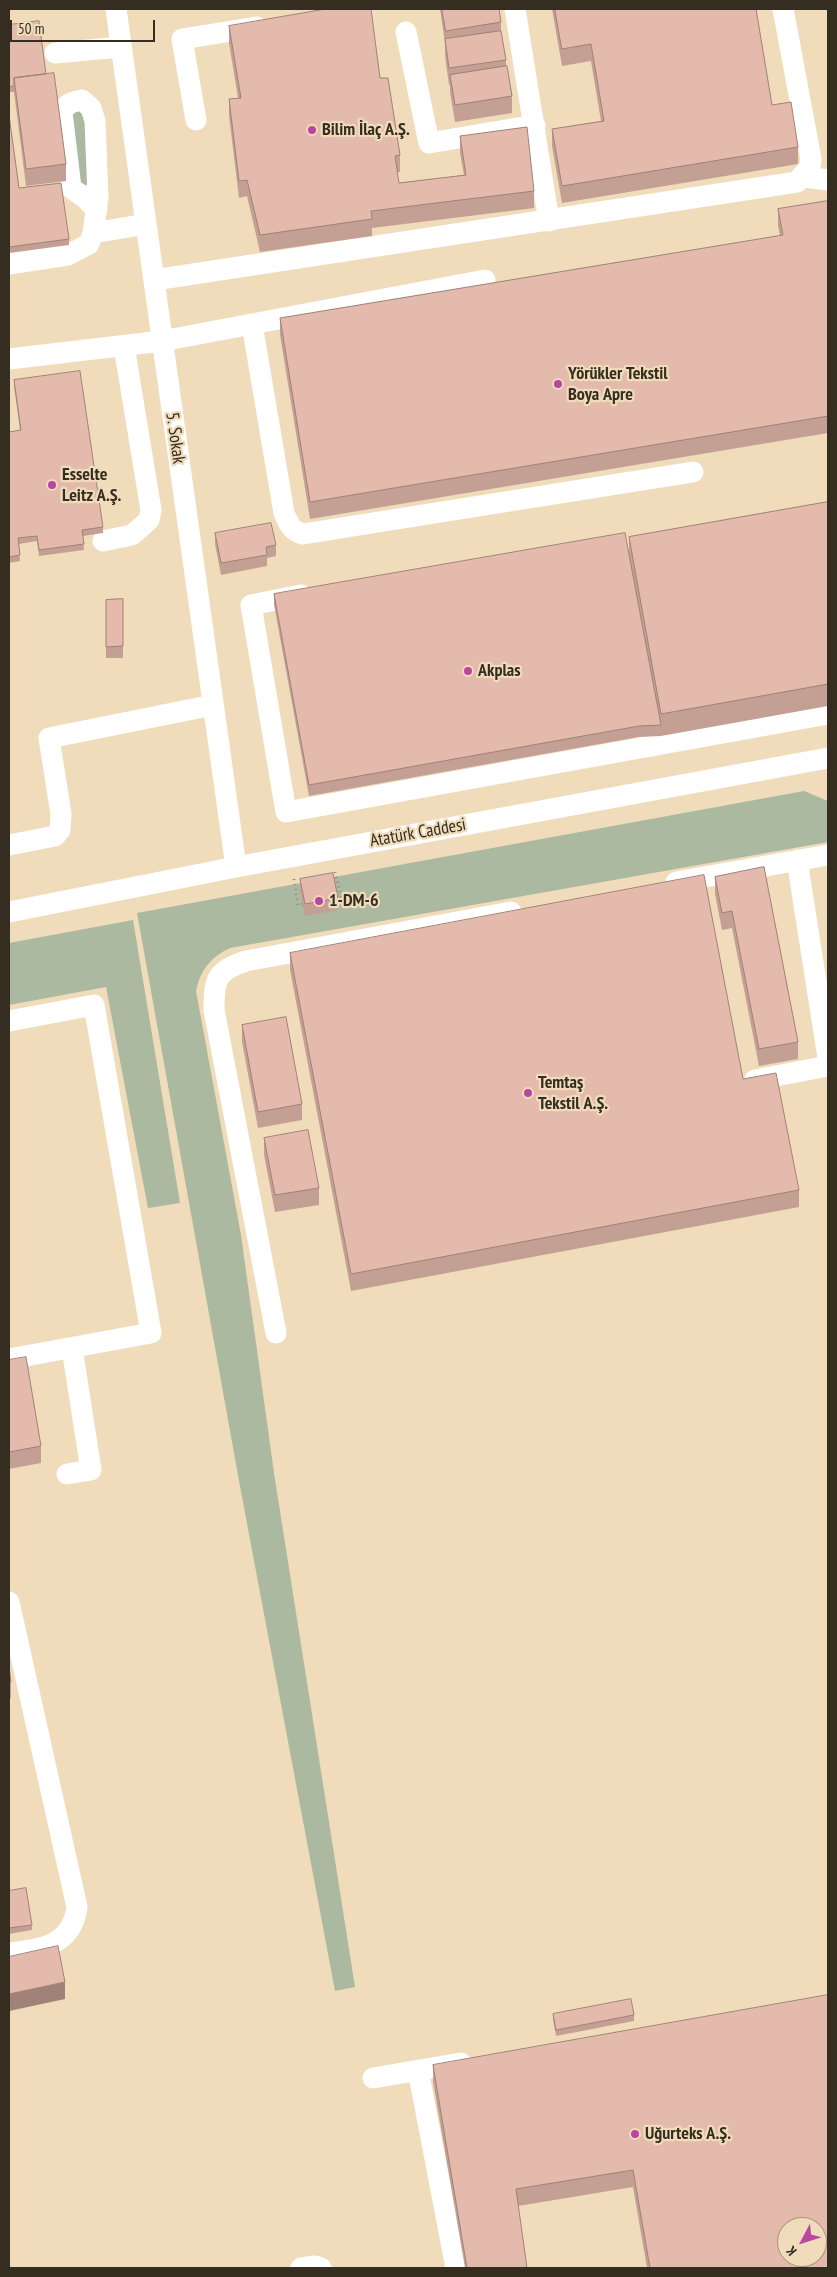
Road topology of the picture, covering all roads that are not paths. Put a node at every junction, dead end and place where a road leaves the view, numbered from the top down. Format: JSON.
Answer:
{"nodes":[{"id":1,"x":116,"y":9,"type":"edge"},
{"id":2,"x":515,"y":9,"type":"edge"},
{"id":3,"x":783,"y":9,"type":"edge"},
{"id":4,"x":278,"y":23,"type":"edge"},
{"id":5,"x":406,"y":32,"type":"dead end"},
{"id":6,"x":122,"y":47,"type":"junction"},
{"id":7,"x":55,"y":52,"type":"dead end"},
{"id":8,"x":196,"y":120,"type":"dead end"},
{"id":9,"x":535,"y":125,"type":"junction"},
{"id":10,"x":804,"y":177,"type":"junction"},
{"id":11,"x":828,"y":180,"type":"edge"},
{"id":12,"x":97,"y":210,"type":"dead end"},
{"id":13,"x":549,"y":221,"type":"junction"},
{"id":14,"x":146,"y":224,"type":"junction"},
{"id":15,"x":93,"y":234,"type":"junction"},
{"id":16,"x":9,"y":264,"type":"edge"},
{"id":17,"x":154,"y":280,"type":"junction"},
{"id":18,"x":485,"y":280,"type":"dead end"},
{"id":19,"x":252,"y":324,"type":"junction"},
{"id":20,"x":162,"y":341,"type":"junction"},
{"id":21,"x":124,"y":346,"type":"junction"},
{"id":22,"x":9,"y":359,"type":"edge"},
{"id":23,"x":693,"y":472,"type":"dead end"},
{"id":24,"x":182,"y":488,"type":"junction"},
{"id":25,"x":148,"y":494,"type":"junction"},
{"id":26,"x":103,"y":541,"type":"dead end"},
{"id":27,"x":318,"y":592,"type":"edge"},
{"id":28,"x":213,"y":704,"type":"junction"},
{"id":29,"x":828,"y":714,"type":"edge"},
{"id":30,"x":823,"y":763,"type":"edge"},
{"id":31,"x":9,"y":845,"type":"edge"},
{"id":32,"x":828,"y":855,"type":"edge"},
{"id":33,"x":797,"y":860,"type":"junction"},
{"id":34,"x":236,"y":867,"type":"junction"},
{"id":35,"x":660,"y":885,"type":"edge"},
{"id":36,"x":533,"y":908,"type":"edge"},
{"id":37,"x":9,"y":912,"type":"edge"},
{"id":38,"x":9,"y":1021,"type":"edge"},
{"id":39,"x":828,"y":1058,"type":"edge"},
{"id":40,"x":828,"y":1066,"type":"edge"},
{"id":41,"x":755,"y":1080,"type":"edge"},
{"id":42,"x":276,"y":1334,"type":"dead end"},
{"id":43,"x":72,"y":1348,"type":"junction"},
{"id":44,"x":9,"y":1359,"type":"edge"},
{"id":45,"x":67,"y":1474,"type":"dead end"},
{"id":46,"x":9,"y":1602,"type":"edge"},
{"id":47,"x":9,"y":1953,"type":"edge"},
{"id":48,"x":477,"y":2060,"type":"edge"},
{"id":49,"x":418,"y":2070,"type":"junction"},
{"id":50,"x":373,"y":2078,"type":"dead end"},
{"id":51,"x":300,"y":2268,"type":"edge"},
{"id":52,"x":321,"y":2268,"type":"edge"},
{"id":53,"x":456,"y":2268,"type":"edge"}],
"edges":[{"from":1,"to":6,"type":"street","name":"5. Sokak"},
{"from":2,"to":9,"type":"street"},
{"from":3,"to":10,"type":"street"},
{"from":4,"to":8,"type":"street"},
{"from":5,"to":9,"type":"street"},
{"from":6,"to":7,"type":"street"},
{"from":6,"to":14,"type":"street","name":"5. Sokak"},
{"from":9,"to":13,"type":"street"},
{"from":10,"to":11,"type":"street"},
{"from":10,"to":13,"type":"street"},
{"from":12,"to":15,"type":"street"},
{"from":13,"to":17,"type":"street"},
{"from":14,"to":15,"type":"street"},
{"from":14,"to":17,"type":"street","name":"5. Sokak"},
{"from":15,"to":16,"type":"street"},
{"from":17,"to":20,"type":"street","name":"5. Sokak"},
{"from":18,"to":19,"type":"street"},
{"from":19,"to":20,"type":"street"},
{"from":19,"to":23,"type":"street"},
{"from":20,"to":21,"type":"street"},
{"from":20,"to":24,"type":"street","name":"5. Sokak"},
{"from":21,"to":22,"type":"street"},
{"from":21,"to":25,"type":"street"},
{"from":24,"to":25,"type":"street"},
{"from":24,"to":28,"type":"street","name":"5. Sokak"},
{"from":25,"to":26,"type":"street"},
{"from":27,"to":29,"type":"street"},
{"from":28,"to":31,"type":"street"},
{"from":28,"to":34,"type":"street","name":"5. Sokak"},
{"from":30,"to":34,"type":"street","name":"Atatürk Caddesi"},
{"from":32,"to":33,"type":"street"},
{"from":33,"to":35,"type":"street"},
{"from":33,"to":39,"type":"street"},
{"from":34,"to":37,"type":"street","name":"Atatürk Caddesi"},
{"from":36,"to":42,"type":"street"},
{"from":38,"to":43,"type":"street"},
{"from":40,"to":41,"type":"street"},
{"from":43,"to":44,"type":"street"},
{"from":43,"to":45,"type":"street"},
{"from":46,"to":47,"type":"street"},
{"from":48,"to":49,"type":"street"},
{"from":49,"to":50,"type":"street"},
{"from":49,"to":53,"type":"street"},
{"from":51,"to":52,"type":"street"}]}
